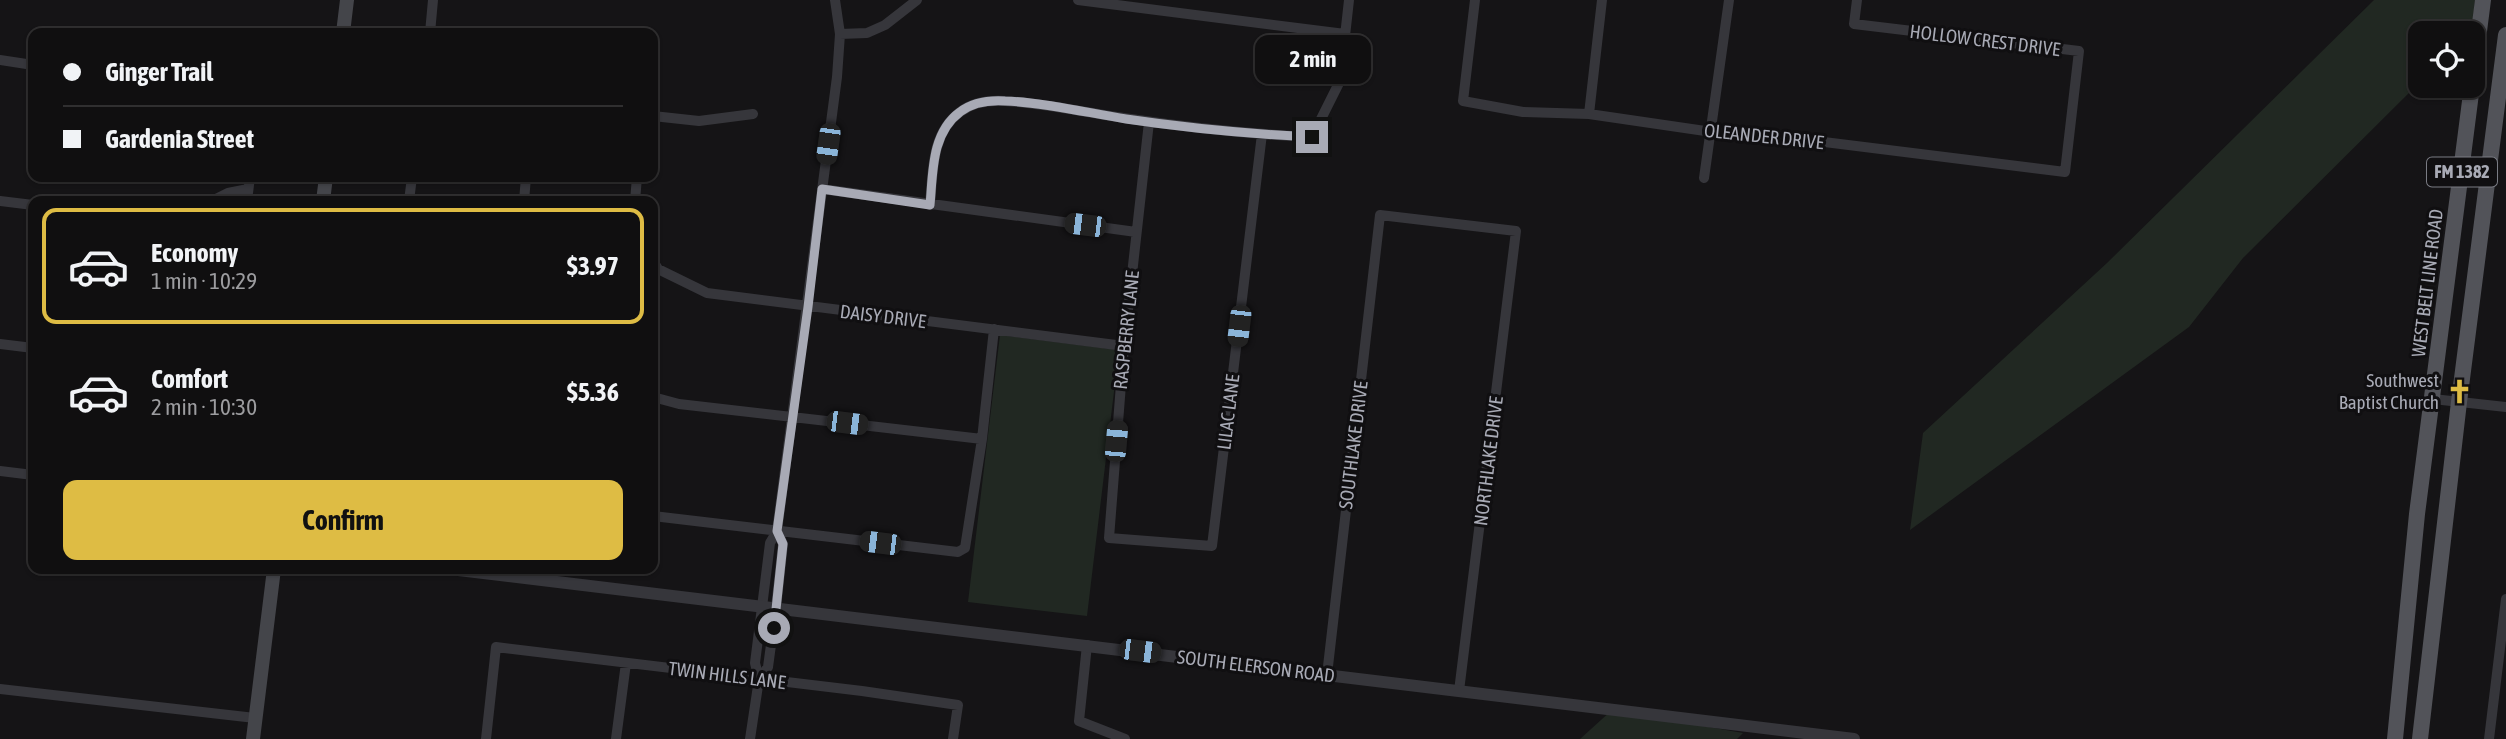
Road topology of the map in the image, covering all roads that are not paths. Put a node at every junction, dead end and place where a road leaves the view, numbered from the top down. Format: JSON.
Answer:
{"nodes":[{"id":1,"x":347,"y":0,"type":"edge"},
{"id":2,"x":433,"y":0,"type":"edge"},
{"id":3,"x":835,"y":0,"type":"edge"},
{"id":4,"x":917,"y":0,"type":"edge"},
{"id":5,"x":1078,"y":0,"type":"edge"},
{"id":6,"x":1349,"y":0,"type":"edge"},
{"id":7,"x":1475,"y":0,"type":"edge"},
{"id":8,"x":1602,"y":0,"type":"edge"},
{"id":9,"x":1729,"y":0,"type":"edge"},
{"id":10,"x":1857,"y":0,"type":"edge"},
{"id":11,"x":2483,"y":0,"type":"edge"},
{"id":12,"x":344,"y":28,"type":"edge"},
{"id":13,"x":430,"y":28,"type":"edge"},
{"id":14,"x":840,"y":34,"type":"junction"},
{"id":15,"x":1345,"y":34,"type":"junction"},
{"id":16,"x":2506,"y":35,"type":"edge"},
{"id":17,"x":0,"y":60,"type":"edge"},
{"id":18,"x":28,"y":64,"type":"edge"},
{"id":19,"x":753,"y":114,"type":"dead end"},
{"id":20,"x":1589,"y":114,"type":"junction"},
{"id":21,"x":658,"y":117,"type":"edge"},
{"id":22,"x":1149,"y":122,"type":"junction"},
{"id":23,"x":2468,"y":127,"type":"junction"},
{"id":24,"x":2494,"y":129,"type":"junction"},
{"id":25,"x":1712,"y":132,"type":"junction"},
{"id":26,"x":1262,"y":134,"type":"junction"},
{"id":27,"x":2065,"y":172,"type":"joint"},
{"id":28,"x":1704,"y":178,"type":"dead end"},
{"id":29,"x":249,"y":182,"type":"edge"},
{"id":30,"x":248,"y":189,"type":"junction"},
{"id":31,"x":822,"y":189,"type":"junction"},
{"id":32,"x":222,"y":196,"type":"edge"},
{"id":33,"x":247,"y":196,"type":"edge"},
{"id":34,"x":0,"y":201,"type":"edge"},
{"id":35,"x":28,"y":204,"type":"edge"},
{"id":36,"x":930,"y":205,"type":"junction"},
{"id":37,"x":1380,"y":215,"type":"joint"},
{"id":38,"x":1136,"y":232,"type":"junction"},
{"id":39,"x":658,"y":269,"type":"edge"},
{"id":40,"x":808,"y":307,"type":"junction"},
{"id":41,"x":994,"y":329,"type":"junction"},
{"id":42,"x":0,"y":344,"type":"edge"},
{"id":43,"x":1124,"y":346,"type":"junction"},
{"id":44,"x":28,"y":347,"type":"edge"},
{"id":45,"x":658,"y":398,"type":"edge"},
{"id":46,"x":2433,"y":399,"type":"junction"},
{"id":47,"x":2459,"y":402,"type":"junction"},
{"id":48,"x":2506,"y":407,"type":"edge"},
{"id":49,"x":792,"y":417,"type":"junction"},
{"id":50,"x":982,"y":439,"type":"junction"},
{"id":51,"x":0,"y":471,"type":"edge"},
{"id":52,"x":28,"y":474,"type":"edge"},
{"id":53,"x":658,"y":517,"type":"edge"},
{"id":54,"x":777,"y":531,"type":"junction"},
{"id":55,"x":1109,"y":538,"type":"joint"},
{"id":56,"x":273,"y":574,"type":"edge"},
{"id":57,"x":491,"y":574,"type":"edge"},
{"id":58,"x":2506,"y":599,"type":"edge"},
{"id":59,"x":762,"y":607,"type":"junction"},
{"id":60,"x":776,"y":608,"type":"junction"},
{"id":61,"x":1087,"y":645,"type":"junction"},
{"id":62,"x":626,"y":663,"type":"junction"},
{"id":63,"x":1327,"y":675,"type":"junction"},
{"id":64,"x":760,"y":678,"type":"junction"},
{"id":65,"x":0,"y":689,"type":"edge"},
{"id":66,"x":1460,"y":691,"type":"junction"},
{"id":67,"x":255,"y":718,"type":"junction"},
{"id":68,"x":1817,"y":737,"type":"edge"},
{"id":69,"x":253,"y":739,"type":"edge"},
{"id":70,"x":486,"y":739,"type":"edge"},
{"id":71,"x":616,"y":739,"type":"edge"},
{"id":72,"x":750,"y":739,"type":"edge"},
{"id":73,"x":953,"y":739,"type":"edge"},
{"id":74,"x":1125,"y":739,"type":"edge"},
{"id":75,"x":1854,"y":739,"type":"edge"},
{"id":76,"x":2395,"y":739,"type":"edge"},
{"id":77,"x":2420,"y":739,"type":"edge"},
{"id":78,"x":2489,"y":739,"type":"edge"}],
"edges":[{"from":1,"to":12,"type":"main road"},
{"from":2,"to":13,"type":"street"},
{"from":3,"to":14,"type":"street"},
{"from":4,"to":14,"type":"street"},
{"from":5,"to":15,"type":"street"},
{"from":6,"to":15,"type":"street"},
{"from":7,"to":20,"type":"street","name":"OLEANDER DRIVE"},
{"from":8,"to":20,"type":"street"},
{"from":9,"to":25,"type":"street"},
{"from":10,"to":27,"type":"street","name":"HOLLOW CREST DRIVE"},
{"from":11,"to":23,"type":"main road","name":"WEST BELT LINE ROAD","number":"FM 1382"},
{"from":14,"to":31,"type":"street"},
{"from":15,"to":26,"type":"street"},
{"from":16,"to":24,"type":"main road","number":"FM 1382"},
{"from":17,"to":18,"type":"street"},
{"from":19,"to":21,"type":"street"},
{"from":20,"to":25,"type":"street","name":"OLEANDER DRIVE"},
{"from":22,"to":26,"type":"street"},
{"from":22,"to":36,"type":"street"},
{"from":22,"to":38,"type":"street","name":"RASPBERRY LANE"},
{"from":23,"to":24,"type":"main road"},
{"from":23,"to":46,"type":"main road","name":"WEST BELT LINE ROAD","number":"FM 1382"},
{"from":24,"to":47,"type":"main road","number":"FM 1382"},
{"from":25,"to":27,"type":"street","name":"OLEANDER DRIVE"},
{"from":25,"to":28,"type":"street"},
{"from":26,"to":55,"type":"street","name":"LILAC LANE"},
{"from":29,"to":30,"type":"street"},
{"from":30,"to":32,"type":"street"},
{"from":30,"to":33,"type":"street"},
{"from":31,"to":36,"type":"street"},
{"from":31,"to":40,"type":"street"},
{"from":34,"to":35,"type":"street"},
{"from":36,"to":38,"type":"street"},
{"from":37,"to":63,"type":"street","name":"SOUTHLAKE DRIVE"},
{"from":37,"to":66,"type":"street","name":"NORTHLAKE DRIVE"},
{"from":38,"to":43,"type":"street","name":"RASPBERRY LANE"},
{"from":39,"to":40,"type":"street","name":"DAISY DRIVE"},
{"from":40,"to":41,"type":"street","name":"DAISY DRIVE"},
{"from":40,"to":49,"type":"street"},
{"from":41,"to":43,"type":"street","name":"DAISY DRIVE"},
{"from":41,"to":50,"type":"street"},
{"from":42,"to":44,"type":"street"},
{"from":43,"to":55,"type":"street","name":"RASPBERRY LANE"},
{"from":45,"to":49,"type":"street"},
{"from":46,"to":47,"type":"street"},
{"from":46,"to":76,"type":"main road","name":"WEST BELT LINE ROAD","number":"FM 1382"},
{"from":47,"to":48,"type":"street"},
{"from":47,"to":77,"type":"main road","number":"FM 1382"},
{"from":49,"to":50,"type":"street"},
{"from":49,"to":54,"type":"street"},
{"from":50,"to":54,"type":"street"},
{"from":51,"to":52,"type":"street"},
{"from":53,"to":54,"type":"street"},
{"from":54,"to":59,"type":"street"},
{"from":54,"to":60,"type":"street"},
{"from":56,"to":67,"type":"main road"},
{"from":57,"to":59,"type":"street","name":"SOUTH ELERSON ROAD"},
{"from":58,"to":78,"type":"street"},
{"from":59,"to":60,"type":"street","name":"SOUTH ELERSON ROAD"},
{"from":59,"to":64,"type":"street"},
{"from":60,"to":61,"type":"street","name":"SOUTH ELERSON ROAD"},
{"from":60,"to":64,"type":"street"},
{"from":61,"to":63,"type":"street","name":"SOUTH ELERSON ROAD"},
{"from":61,"to":74,"type":"street"},
{"from":62,"to":64,"type":"street","name":"TWIN HILLS LANE"},
{"from":62,"to":70,"type":"street","name":"TWIN HILLS LANE"},
{"from":62,"to":71,"type":"street"},
{"from":63,"to":66,"type":"street","name":"SOUTH ELERSON ROAD"},
{"from":64,"to":72,"type":"street"},
{"from":64,"to":73,"type":"street","name":"TWIN HILLS LANE"},
{"from":65,"to":67,"type":"street"},
{"from":66,"to":68,"type":"street","name":"SOUTH ELERSON ROAD"},
{"from":67,"to":69,"type":"main road"},
{"from":68,"to":75,"type":"street","name":"SOUTH ELERSON ROAD"}]}
